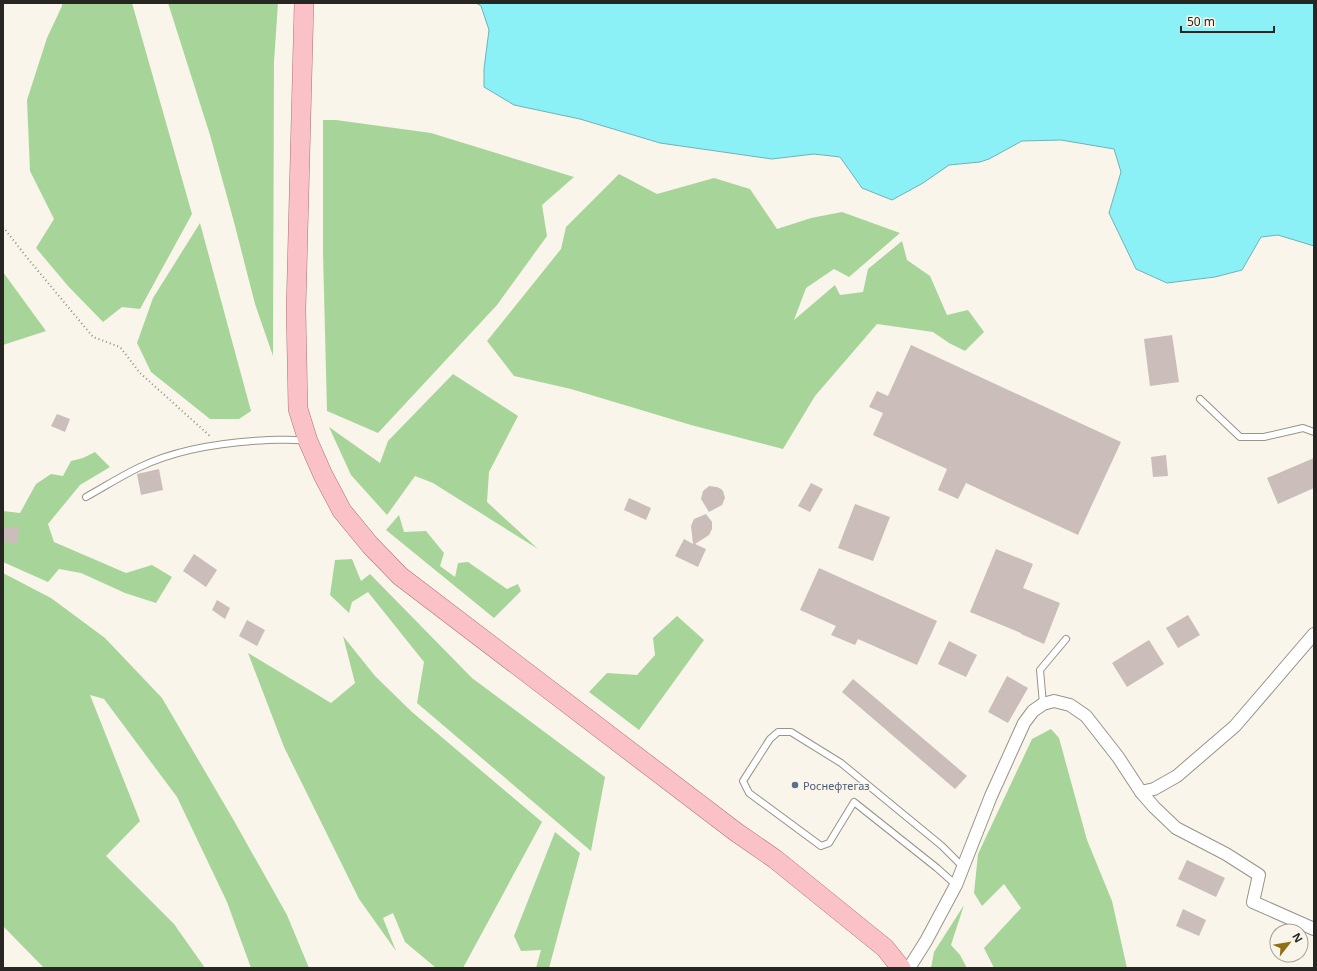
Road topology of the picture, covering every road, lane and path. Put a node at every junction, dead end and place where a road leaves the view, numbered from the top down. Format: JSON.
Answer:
{"nodes":[{"id":1,"x":304,"y":3,"type":"edge"},
{"id":2,"x":3,"y":227,"type":"edge"},
{"id":3,"x":1200,"y":399,"type":"dead end"},
{"id":4,"x":1314,"y":432,"type":"edge"},
{"id":5,"x":308,"y":441,"type":"junction"},
{"id":6,"x":220,"y":445,"type":"junction"},
{"id":7,"x":86,"y":498,"type":"dead end"},
{"id":8,"x":1314,"y":634,"type":"edge"},
{"id":9,"x":1066,"y":639,"type":"dead end"},
{"id":10,"x":1043,"y":704,"type":"junction"},
{"id":11,"x":1141,"y":792,"type":"junction"},
{"id":12,"x":964,"y":868,"type":"junction"},
{"id":13,"x":956,"y":885,"type":"junction"},
{"id":14,"x":1314,"y":929,"type":"edge"},
{"id":15,"x":901,"y":968,"type":"edge"},
{"id":16,"x":909,"y":968,"type":"edge"}],
"edges":[{"from":1,"to":5,"type":"main road"},
{"from":2,"to":6,"type":"path"},
{"from":3,"to":4,"type":"lane"},
{"from":5,"to":6,"type":"lane"},
{"from":5,"to":15,"type":"main road"},
{"from":6,"to":7,"type":"lane"},
{"from":8,"to":11,"type":"street"},
{"from":9,"to":10,"type":"lane"},
{"from":10,"to":11,"type":"street"},
{"from":10,"to":12,"type":"street"},
{"from":11,"to":14,"type":"street"},
{"from":12,"to":13,"type":"street"},
{"from":12,"to":13,"type":"lane"},
{"from":13,"to":16,"type":"street"}]}
